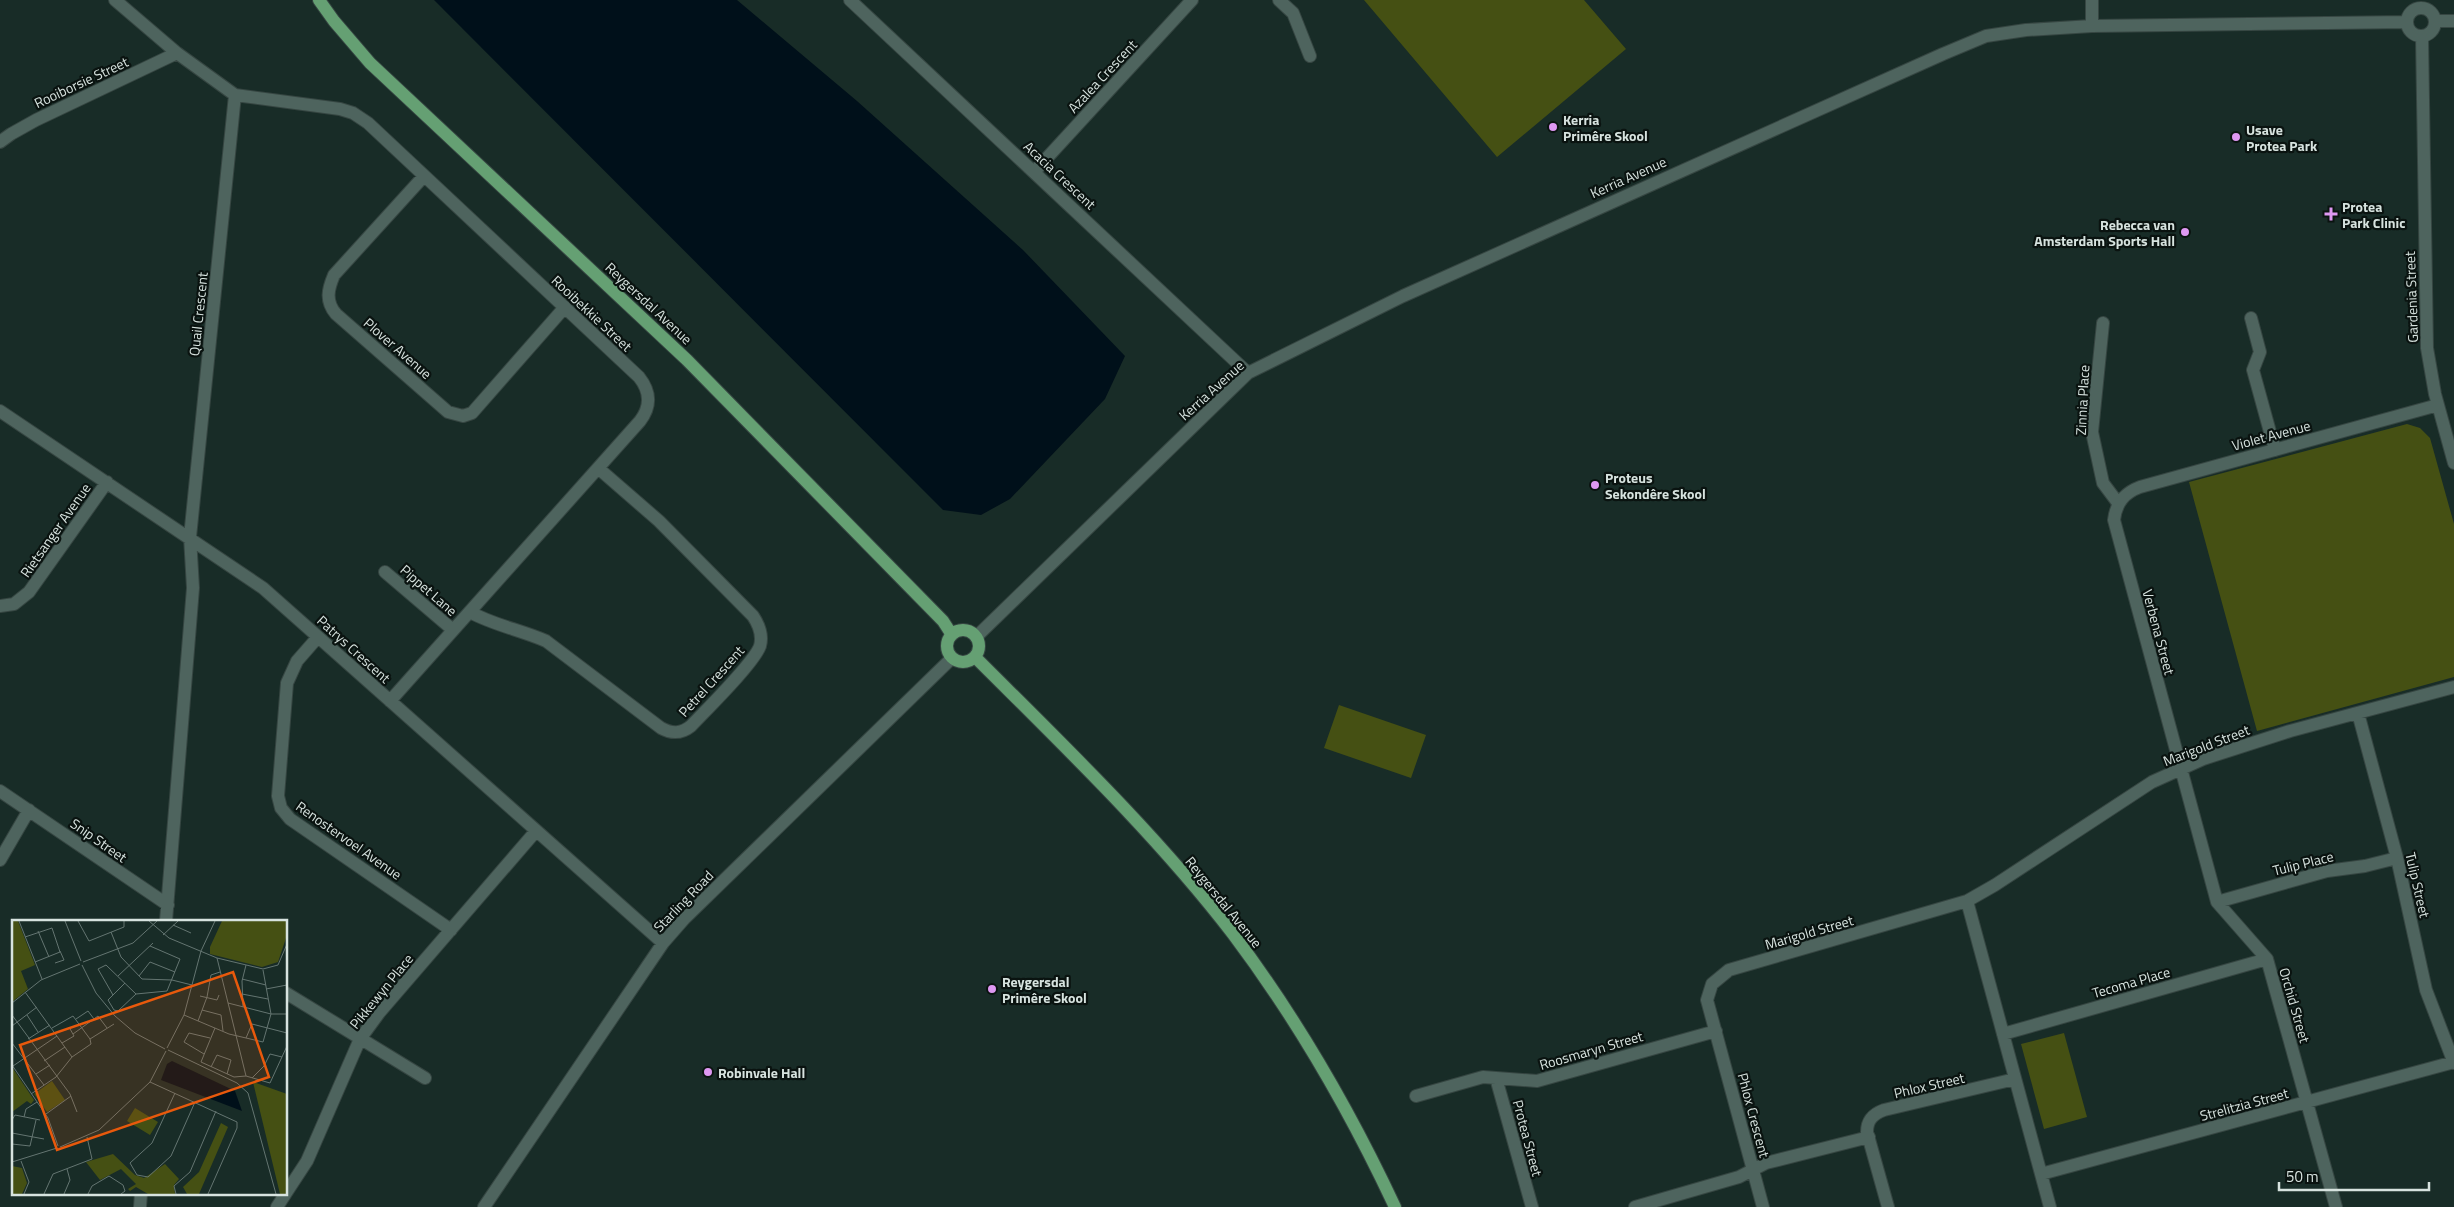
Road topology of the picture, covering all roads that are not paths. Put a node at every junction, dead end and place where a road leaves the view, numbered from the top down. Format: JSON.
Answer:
{"nodes":[{"id":1,"x":115,"y":0,"type":"edge"},
{"id":2,"x":319,"y":0,"type":"edge"},
{"id":3,"x":851,"y":0,"type":"edge"},
{"id":4,"x":1192,"y":0,"type":"edge"},
{"id":5,"x":1279,"y":0,"type":"edge"},
{"id":6,"x":2092,"y":0,"type":"edge"},
{"id":7,"x":2435,"y":21,"type":"junction"},
{"id":8,"x":2454,"y":21,"type":"edge"},
{"id":9,"x":2407,"y":22,"type":"junction"},
{"id":10,"x":2092,"y":26,"type":"junction"},
{"id":11,"x":2422,"y":37,"type":"junction"},
{"id":12,"x":178,"y":53,"type":"junction"},
{"id":13,"x":1310,"y":56,"type":"dead end"},
{"id":14,"x":236,"y":95,"type":"junction"},
{"id":15,"x":0,"y":142,"type":"edge"},
{"id":16,"x":1034,"y":172,"type":"junction"},
{"id":17,"x":424,"y":176,"type":"junction"},
{"id":18,"x":564,"y":308,"type":"junction"},
{"id":19,"x":2251,"y":318,"type":"dead end"},
{"id":20,"x":2103,"y":323,"type":"dead end"},
{"id":21,"x":1248,"y":373,"type":"junction"},
{"id":22,"x":2438,"y":405,"type":"junction"},
{"id":23,"x":0,"y":411,"type":"edge"},
{"id":24,"x":2275,"y":450,"type":"junction"},
{"id":25,"x":2454,"y":463,"type":"edge"},
{"id":26,"x":598,"y":468,"type":"junction"},
{"id":27,"x":107,"y":482,"type":"junction"},
{"id":28,"x":2118,"y":503,"type":"junction"},
{"id":29,"x":190,"y":537,"type":"junction"},
{"id":30,"x":385,"y":572,"type":"dead end"},
{"id":31,"x":0,"y":606,"type":"edge"},
{"id":32,"x":470,"y":612,"type":"junction"},
{"id":33,"x":453,"y":630,"type":"junction"},
{"id":34,"x":952,"y":635,"type":"junction"},
{"id":35,"x":318,"y":637,"type":"junction"},
{"id":36,"x":976,"y":637,"type":"junction"},
{"id":37,"x":975,"y":657,"type":"junction"},
{"id":38,"x":952,"y":658,"type":"junction"},
{"id":39,"x":2454,"y":687,"type":"edge"},
{"id":40,"x":390,"y":701,"type":"junction"},
{"id":41,"x":2358,"y":713,"type":"junction"},
{"id":42,"x":2182,"y":769,"type":"junction"},
{"id":43,"x":0,"y":791,"type":"edge"},
{"id":44,"x":29,"y":810,"type":"junction"},
{"id":45,"x":536,"y":831,"type":"junction"},
{"id":46,"x":2397,"y":858,"type":"junction"},
{"id":47,"x":0,"y":860,"type":"edge"},
{"id":48,"x":1967,"y":901,"type":"junction"},
{"id":49,"x":2218,"y":902,"type":"junction"},
{"id":50,"x":168,"y":905,"type":"junction"},
{"id":51,"x":166,"y":920,"type":"edge"},
{"id":52,"x":451,"y":930,"type":"junction"},
{"id":53,"x":663,"y":943,"type":"junction"},
{"id":54,"x":2267,"y":959,"type":"junction"},
{"id":55,"x":288,"y":994,"type":"edge"},
{"id":56,"x":1716,"y":1031,"type":"junction"},
{"id":57,"x":2003,"y":1034,"type":"junction"},
{"id":58,"x":360,"y":1039,"type":"junction"},
{"id":59,"x":2454,"y":1062,"type":"edge"},
{"id":60,"x":424,"y":1078,"type":"dead end"},
{"id":61,"x":1496,"y":1078,"type":"junction"},
{"id":62,"x":2015,"y":1079,"type":"junction"},
{"id":63,"x":1416,"y":1096,"type":"dead end"},
{"id":64,"x":2308,"y":1102,"type":"junction"},
{"id":65,"x":1869,"y":1137,"type":"junction"},
{"id":66,"x":1753,"y":1170,"type":"junction"},
{"id":67,"x":2041,"y":1174,"type":"junction"},
{"id":68,"x":288,"y":1190,"type":"edge"},
{"id":69,"x":141,"y":1194,"type":"edge"},
{"id":70,"x":285,"y":1194,"type":"edge"},
{"id":71,"x":140,"y":1207,"type":"edge"},
{"id":72,"x":277,"y":1207,"type":"edge"},
{"id":73,"x":484,"y":1207,"type":"edge"},
{"id":74,"x":1395,"y":1207,"type":"edge"},
{"id":75,"x":1532,"y":1207,"type":"edge"},
{"id":76,"x":1636,"y":1207,"type":"edge"},
{"id":77,"x":1763,"y":1207,"type":"edge"},
{"id":78,"x":1888,"y":1207,"type":"edge"},
{"id":79,"x":2050,"y":1207,"type":"edge"},
{"id":80,"x":2336,"y":1207,"type":"edge"}],
"edges":[{"from":1,"to":12,"type":"street","name":"Rooibekkie Street"},
{"from":2,"to":34,"type":"main road","name":"Reygersdal Avenue"},
{"from":3,"to":16,"type":"street","name":"Acacia Crescent"},
{"from":4,"to":16,"type":"street","name":"Azalea Crescent"},
{"from":5,"to":13,"type":"street"},
{"from":6,"to":10,"type":"street"},
{"from":7,"to":8,"type":"street"},
{"from":7,"to":9,"type":"street"},
{"from":7,"to":11,"type":"street"},
{"from":9,"to":10,"type":"street","name":"Kerria Avenue"},
{"from":9,"to":11,"type":"street"},
{"from":10,"to":21,"type":"street","name":"Kerria Avenue"},
{"from":11,"to":22,"type":"street","name":"Gardenia Street"},
{"from":12,"to":14,"type":"street","name":"Rooibekkie Street"},
{"from":12,"to":15,"type":"street","name":"Rooiborsie Street"},
{"from":14,"to":17,"type":"street","name":"Rooibekkie Street"},
{"from":14,"to":29,"type":"street","name":"Quail Crescent"},
{"from":16,"to":21,"type":"street","name":"Acacia Crescent"},
{"from":17,"to":18,"type":"street","name":"Rooibekkie Street"},
{"from":17,"to":18,"type":"street","name":"Plover Avenue"},
{"from":18,"to":26,"type":"street","name":"Rooibekkie Street"},
{"from":19,"to":24,"type":"street"},
{"from":20,"to":28,"type":"street","name":"Zinnia Place"},
{"from":21,"to":36,"type":"street","name":"Kerria Avenue"},
{"from":22,"to":24,"type":"street","name":"Violet Avenue"},
{"from":22,"to":25,"type":"street","name":"Gardenia Street"},
{"from":23,"to":27,"type":"street","name":"Patrys Crescent"},
{"from":24,"to":28,"type":"street","name":"Violet Avenue"},
{"from":26,"to":32,"type":"street","name":"Rooibekkie Street"},
{"from":26,"to":32,"type":"street","name":"Petrel Crescent"},
{"from":27,"to":29,"type":"street","name":"Patrys Crescent"},
{"from":27,"to":31,"type":"street","name":"Rietsanger Avenue"},
{"from":28,"to":42,"type":"street","name":"Verbena Street"},
{"from":29,"to":35,"type":"street","name":"Patrys Crescent"},
{"from":29,"to":50,"type":"street","name":"Quail Crescent"},
{"from":30,"to":33,"type":"street","name":"Pippet Lane"},
{"from":32,"to":33,"type":"street","name":"Rooibekkie Street"},
{"from":33,"to":40,"type":"street","name":"Rooibekkie Street"},
{"from":34,"to":36,"type":"main road"},
{"from":34,"to":38,"type":"main road"},
{"from":35,"to":40,"type":"street","name":"Patrys Crescent"},
{"from":35,"to":52,"type":"street","name":"Renostervoel Avenue"},
{"from":36,"to":37,"type":"main road"},
{"from":37,"to":38,"type":"main road"},
{"from":37,"to":74,"type":"main road","name":"Reygersdal Avenue"},
{"from":38,"to":53,"type":"street","name":"Starling Road"},
{"from":39,"to":41,"type":"street","name":"Marigold Street"},
{"from":40,"to":45,"type":"street","name":"Patrys Crescent"},
{"from":41,"to":42,"type":"street","name":"Marigold Street"},
{"from":41,"to":46,"type":"street","name":"Tulip Street"},
{"from":42,"to":48,"type":"street","name":"Marigold Street"},
{"from":42,"to":49,"type":"street","name":"Orchid Street"},
{"from":43,"to":44,"type":"street","name":"Snip Street"},
{"from":44,"to":47,"type":"street"},
{"from":44,"to":50,"type":"street","name":"Snip Street"},
{"from":45,"to":52,"type":"street","name":"Pikkewyn Place"},
{"from":45,"to":53,"type":"street","name":"Patrys Crescent"},
{"from":46,"to":49,"type":"street","name":"Tulip Place"},
{"from":46,"to":59,"type":"street","name":"Tulip Street"},
{"from":48,"to":56,"type":"street","name":"Marigold Street"},
{"from":48,"to":57,"type":"street"},
{"from":49,"to":54,"type":"street","name":"Orchid Street"},
{"from":50,"to":51,"type":"street"},
{"from":52,"to":58,"type":"street","name":"Pikkewyn Place"},
{"from":53,"to":73,"type":"street","name":"Starling Road"},
{"from":54,"to":57,"type":"street","name":"Tecoma Place"},
{"from":54,"to":64,"type":"street","name":"Orchid Street"},
{"from":55,"to":58,"type":"street"},
{"from":56,"to":61,"type":"street","name":"Roosmaryn Street"},
{"from":56,"to":66,"type":"street","name":"Phlox Crescent"},
{"from":57,"to":62,"type":"street"},
{"from":58,"to":60,"type":"street"},
{"from":58,"to":68,"type":"street","name":"Pikkewyn Place"},
{"from":59,"to":64,"type":"street","name":"Strelitzia Street"},
{"from":61,"to":63,"type":"street","name":"Roosmaryn Street"},
{"from":61,"to":75,"type":"street","name":"Protea Street"},
{"from":62,"to":65,"type":"street","name":"Phlox Street"},
{"from":62,"to":67,"type":"street"},
{"from":64,"to":67,"type":"street","name":"Strelitzia Street"},
{"from":64,"to":80,"type":"street","name":"Orchid Street"},
{"from":65,"to":66,"type":"street"},
{"from":65,"to":78,"type":"street","name":"Phlox Street"},
{"from":66,"to":76,"type":"street"},
{"from":66,"to":77,"type":"street","name":"Phlox Crescent"},
{"from":67,"to":79,"type":"street"},
{"from":69,"to":71,"type":"street"},
{"from":70,"to":72,"type":"street","name":"Pikkewyn Place"}]}
